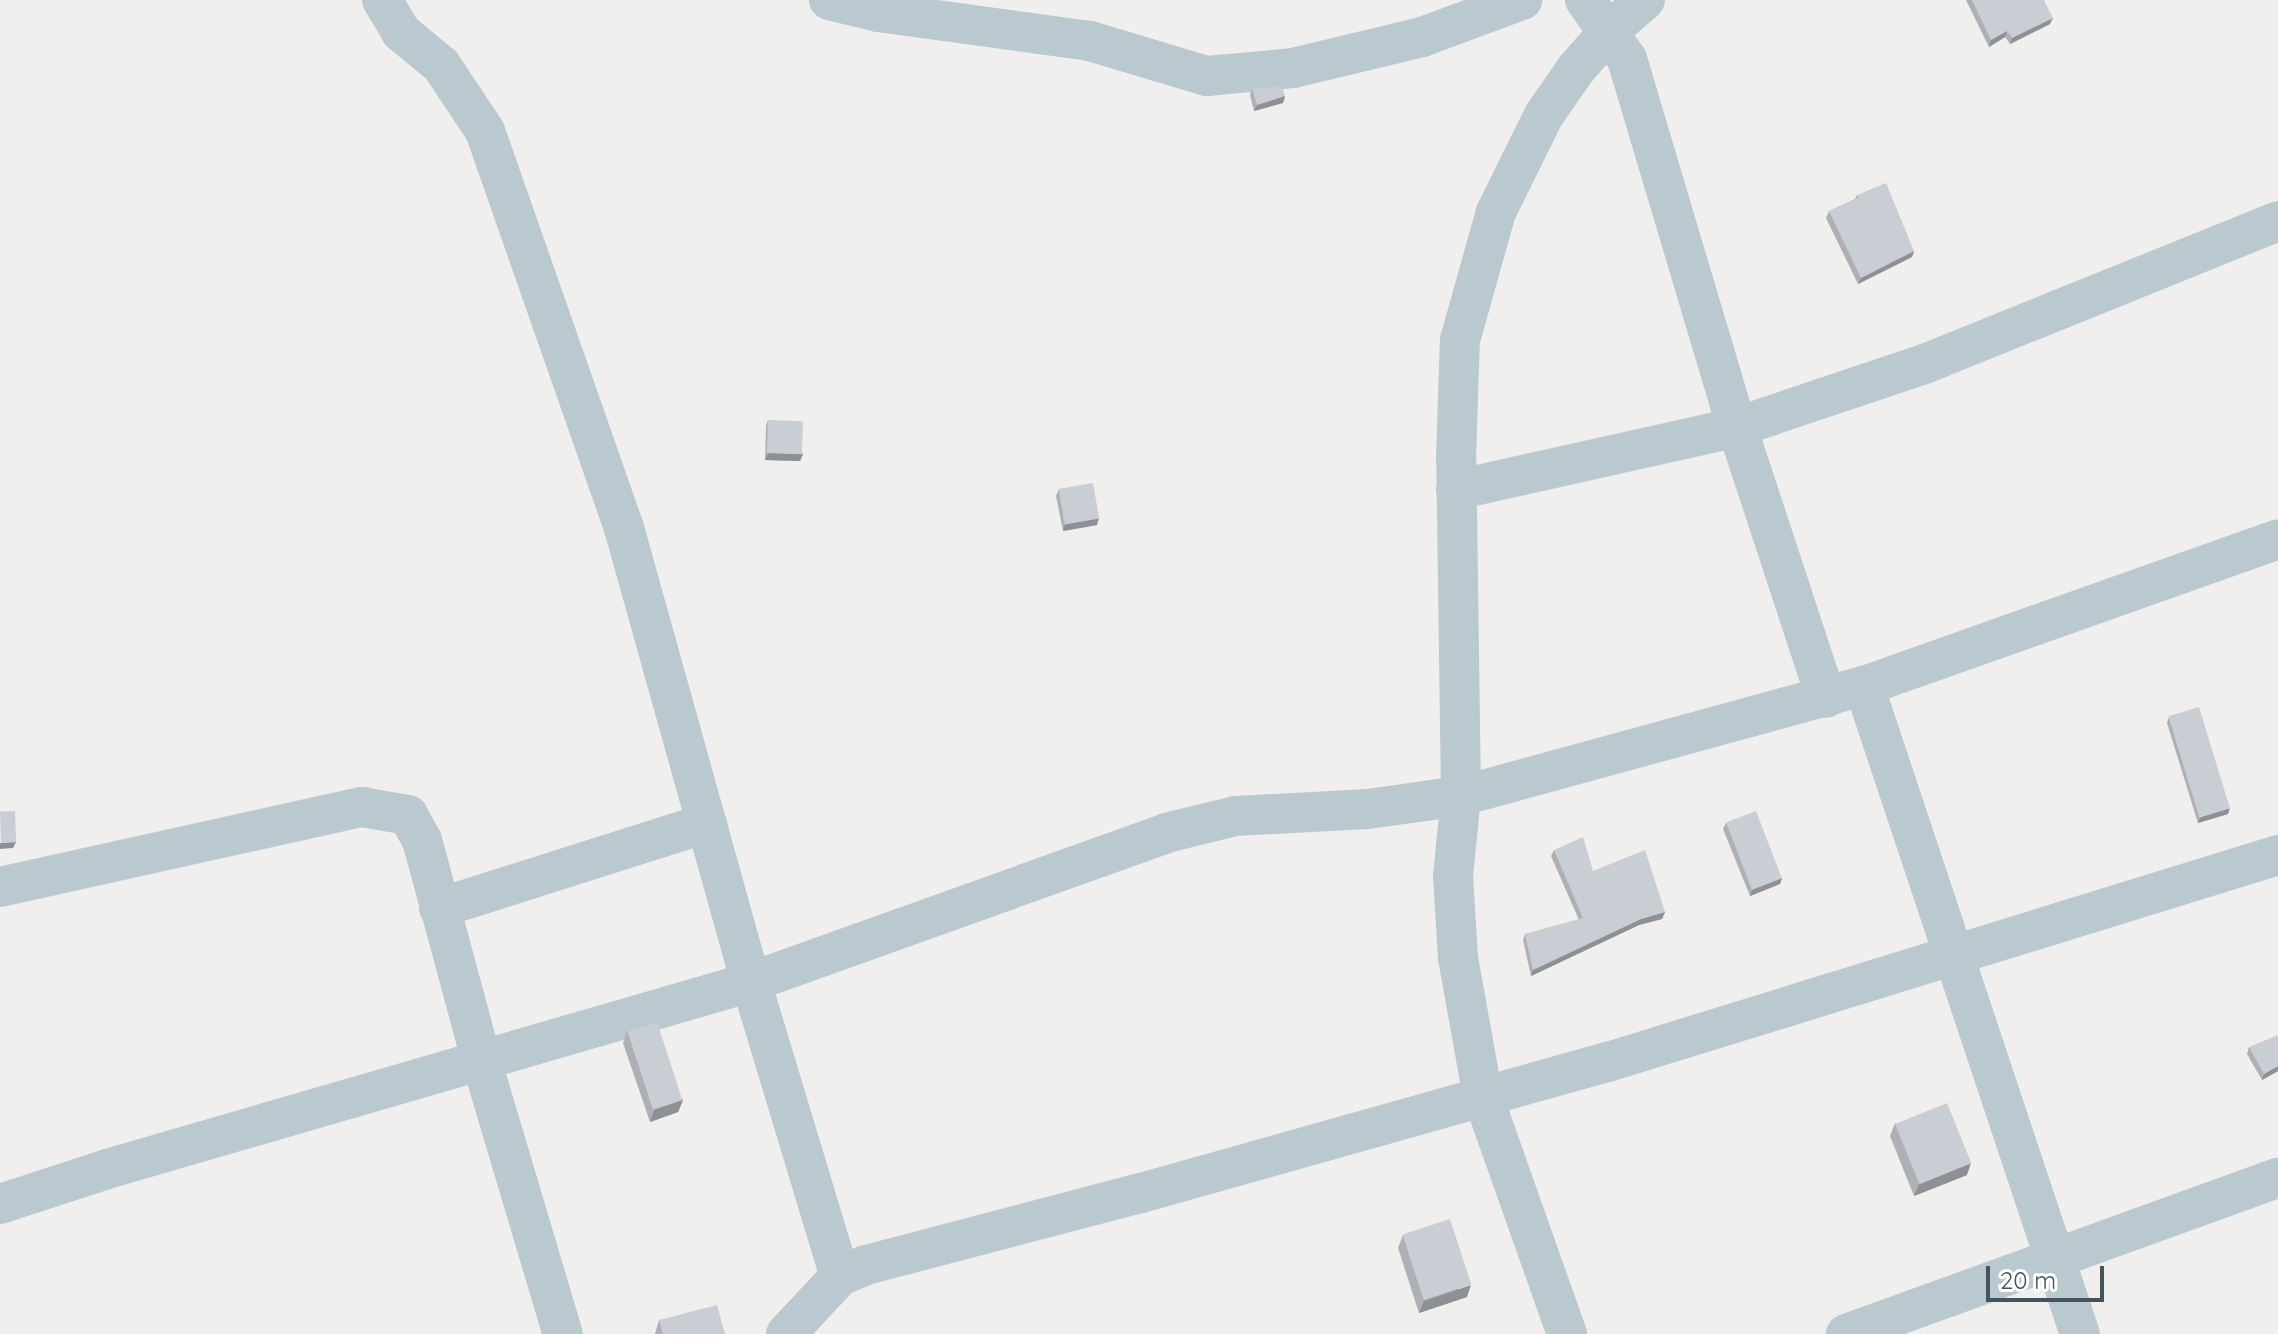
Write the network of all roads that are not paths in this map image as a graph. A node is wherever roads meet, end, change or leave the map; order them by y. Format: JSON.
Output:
{"nodes":[{"id":1,"x":382,"y":0,"type":"edge"},
{"id":2,"x":829,"y":0,"type":"edge"},
{"id":3,"x":1522,"y":0,"type":"edge"},
{"id":4,"x":1585,"y":0,"type":"edge"},
{"id":5,"x":1645,"y":0,"type":"edge"},
{"id":6,"x":1610,"y":30,"type":"junction"},
{"id":7,"x":2278,"y":221,"type":"edge"},
{"id":8,"x":1737,"y":427,"type":"junction"},
{"id":9,"x":1456,"y":490,"type":"junction"},
{"id":10,"x":2278,"y":539,"type":"edge"},
{"id":11,"x":1864,"y":686,"type":"junction"},
{"id":12,"x":1826,"y":698,"type":"junction"},
{"id":13,"x":1461,"y":796,"type":"junction"},
{"id":14,"x":707,"y":823,"type":"junction"},
{"id":15,"x":2278,"y":855,"type":"edge"},
{"id":16,"x":0,"y":887,"type":"edge"},
{"id":17,"x":439,"y":908,"type":"junction"},
{"id":18,"x":1950,"y":954,"type":"junction"},
{"id":19,"x":751,"y":982,"type":"junction"},
{"id":20,"x":482,"y":1063,"type":"junction"},
{"id":21,"x":1483,"y":1097,"type":"junction"},
{"id":22,"x":2278,"y":1178,"type":"edge"},
{"id":23,"x":0,"y":1204,"type":"edge"},
{"id":24,"x":2055,"y":1261,"type":"junction"},
{"id":25,"x":840,"y":1276,"type":"junction"},
{"id":26,"x":563,"y":1334,"type":"edge"},
{"id":27,"x":786,"y":1334,"type":"edge"},
{"id":28,"x":1567,"y":1334,"type":"edge"},
{"id":29,"x":1846,"y":1334,"type":"edge"},
{"id":30,"x":2080,"y":1334,"type":"edge"}],
"edges":[{"from":1,"to":14,"type":"street"},
{"from":2,"to":3,"type":"street"},
{"from":4,"to":6,"type":"street"},
{"from":5,"to":6,"type":"street"},
{"from":6,"to":8,"type":"street"},
{"from":6,"to":9,"type":"street"},
{"from":7,"to":8,"type":"street"},
{"from":8,"to":9,"type":"street"},
{"from":8,"to":12,"type":"street"},
{"from":9,"to":13,"type":"street"},
{"from":10,"to":11,"type":"street"},
{"from":11,"to":12,"type":"street"},
{"from":11,"to":18,"type":"street"},
{"from":12,"to":13,"type":"street"},
{"from":13,"to":19,"type":"street"},
{"from":13,"to":21,"type":"street"},
{"from":14,"to":17,"type":"street"},
{"from":14,"to":19,"type":"street"},
{"from":15,"to":18,"type":"street"},
{"from":16,"to":17,"type":"street"},
{"from":17,"to":20,"type":"street"},
{"from":18,"to":21,"type":"street"},
{"from":18,"to":24,"type":"street"},
{"from":19,"to":20,"type":"street"},
{"from":19,"to":25,"type":"street"},
{"from":20,"to":23,"type":"street"},
{"from":20,"to":26,"type":"street"},
{"from":21,"to":25,"type":"street"},
{"from":21,"to":28,"type":"street"},
{"from":22,"to":24,"type":"street"},
{"from":24,"to":29,"type":"street"},
{"from":24,"to":30,"type":"street"},
{"from":25,"to":27,"type":"street"}]}
